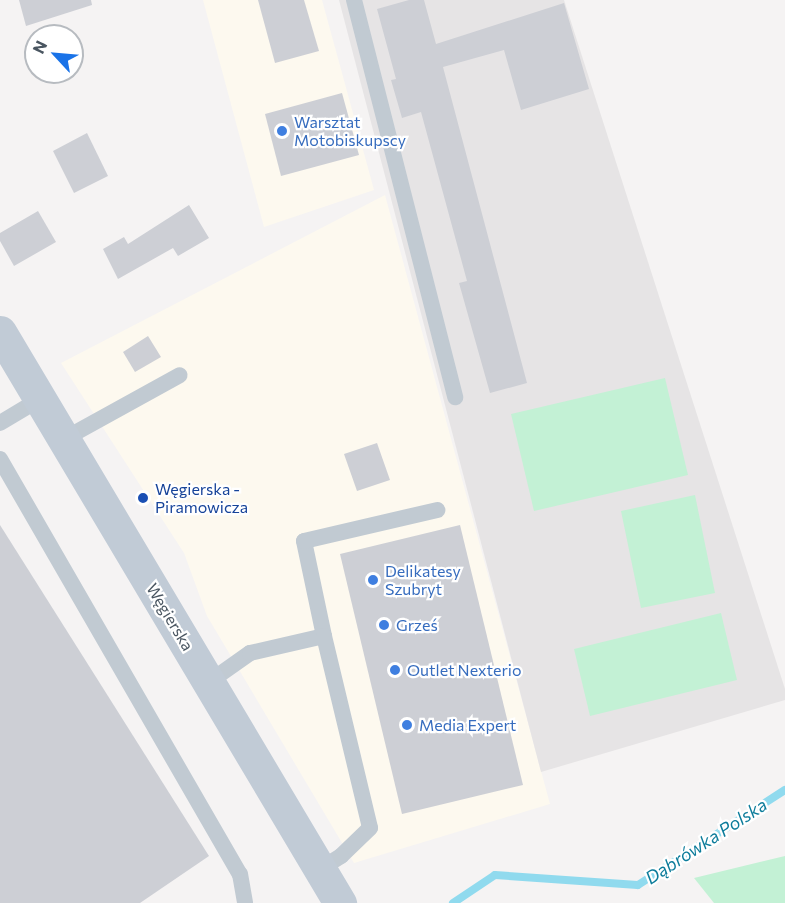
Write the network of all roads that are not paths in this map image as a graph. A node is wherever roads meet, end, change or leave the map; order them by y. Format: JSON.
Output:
{"nodes":[{"id":1,"x":354,"y":0,"type":"edge"},
{"id":2,"x":0,"y":332,"type":"edge"},
{"id":3,"x":180,"y":375,"type":"dead end"},
{"id":4,"x":455,"y":397,"type":"dead end"},
{"id":5,"x":40,"y":399,"type":"junction"},
{"id":6,"x":0,"y":423,"type":"edge"},
{"id":7,"x":64,"y":439,"type":"junction"},
{"id":8,"x":0,"y":459,"type":"edge"},
{"id":9,"x":437,"y":510,"type":"dead end"},
{"id":10,"x":324,"y":636,"type":"junction"},
{"id":11,"x":209,"y":682,"type":"junction"},
{"id":12,"x":320,"y":869,"type":"junction"},
{"id":13,"x":245,"y":903,"type":"edge"},
{"id":14,"x":340,"y":903,"type":"edge"}],
"edges":[{"from":1,"to":4,"type":"lane"},
{"from":2,"to":5,"type":"main road","name":"Węgierska"},
{"from":3,"to":7,"type":"lane"},
{"from":5,"to":6,"type":"lane"},
{"from":5,"to":7,"type":"main road","name":"Węgierska"},
{"from":7,"to":11,"type":"main road","name":"Węgierska"},
{"from":8,"to":13,"type":"lane"},
{"from":9,"to":10,"type":"lane"},
{"from":10,"to":11,"type":"lane"},
{"from":10,"to":12,"type":"lane"},
{"from":11,"to":12,"type":"main road","name":"Węgierska"},
{"from":12,"to":14,"type":"main road","name":"Węgierska"}]}
